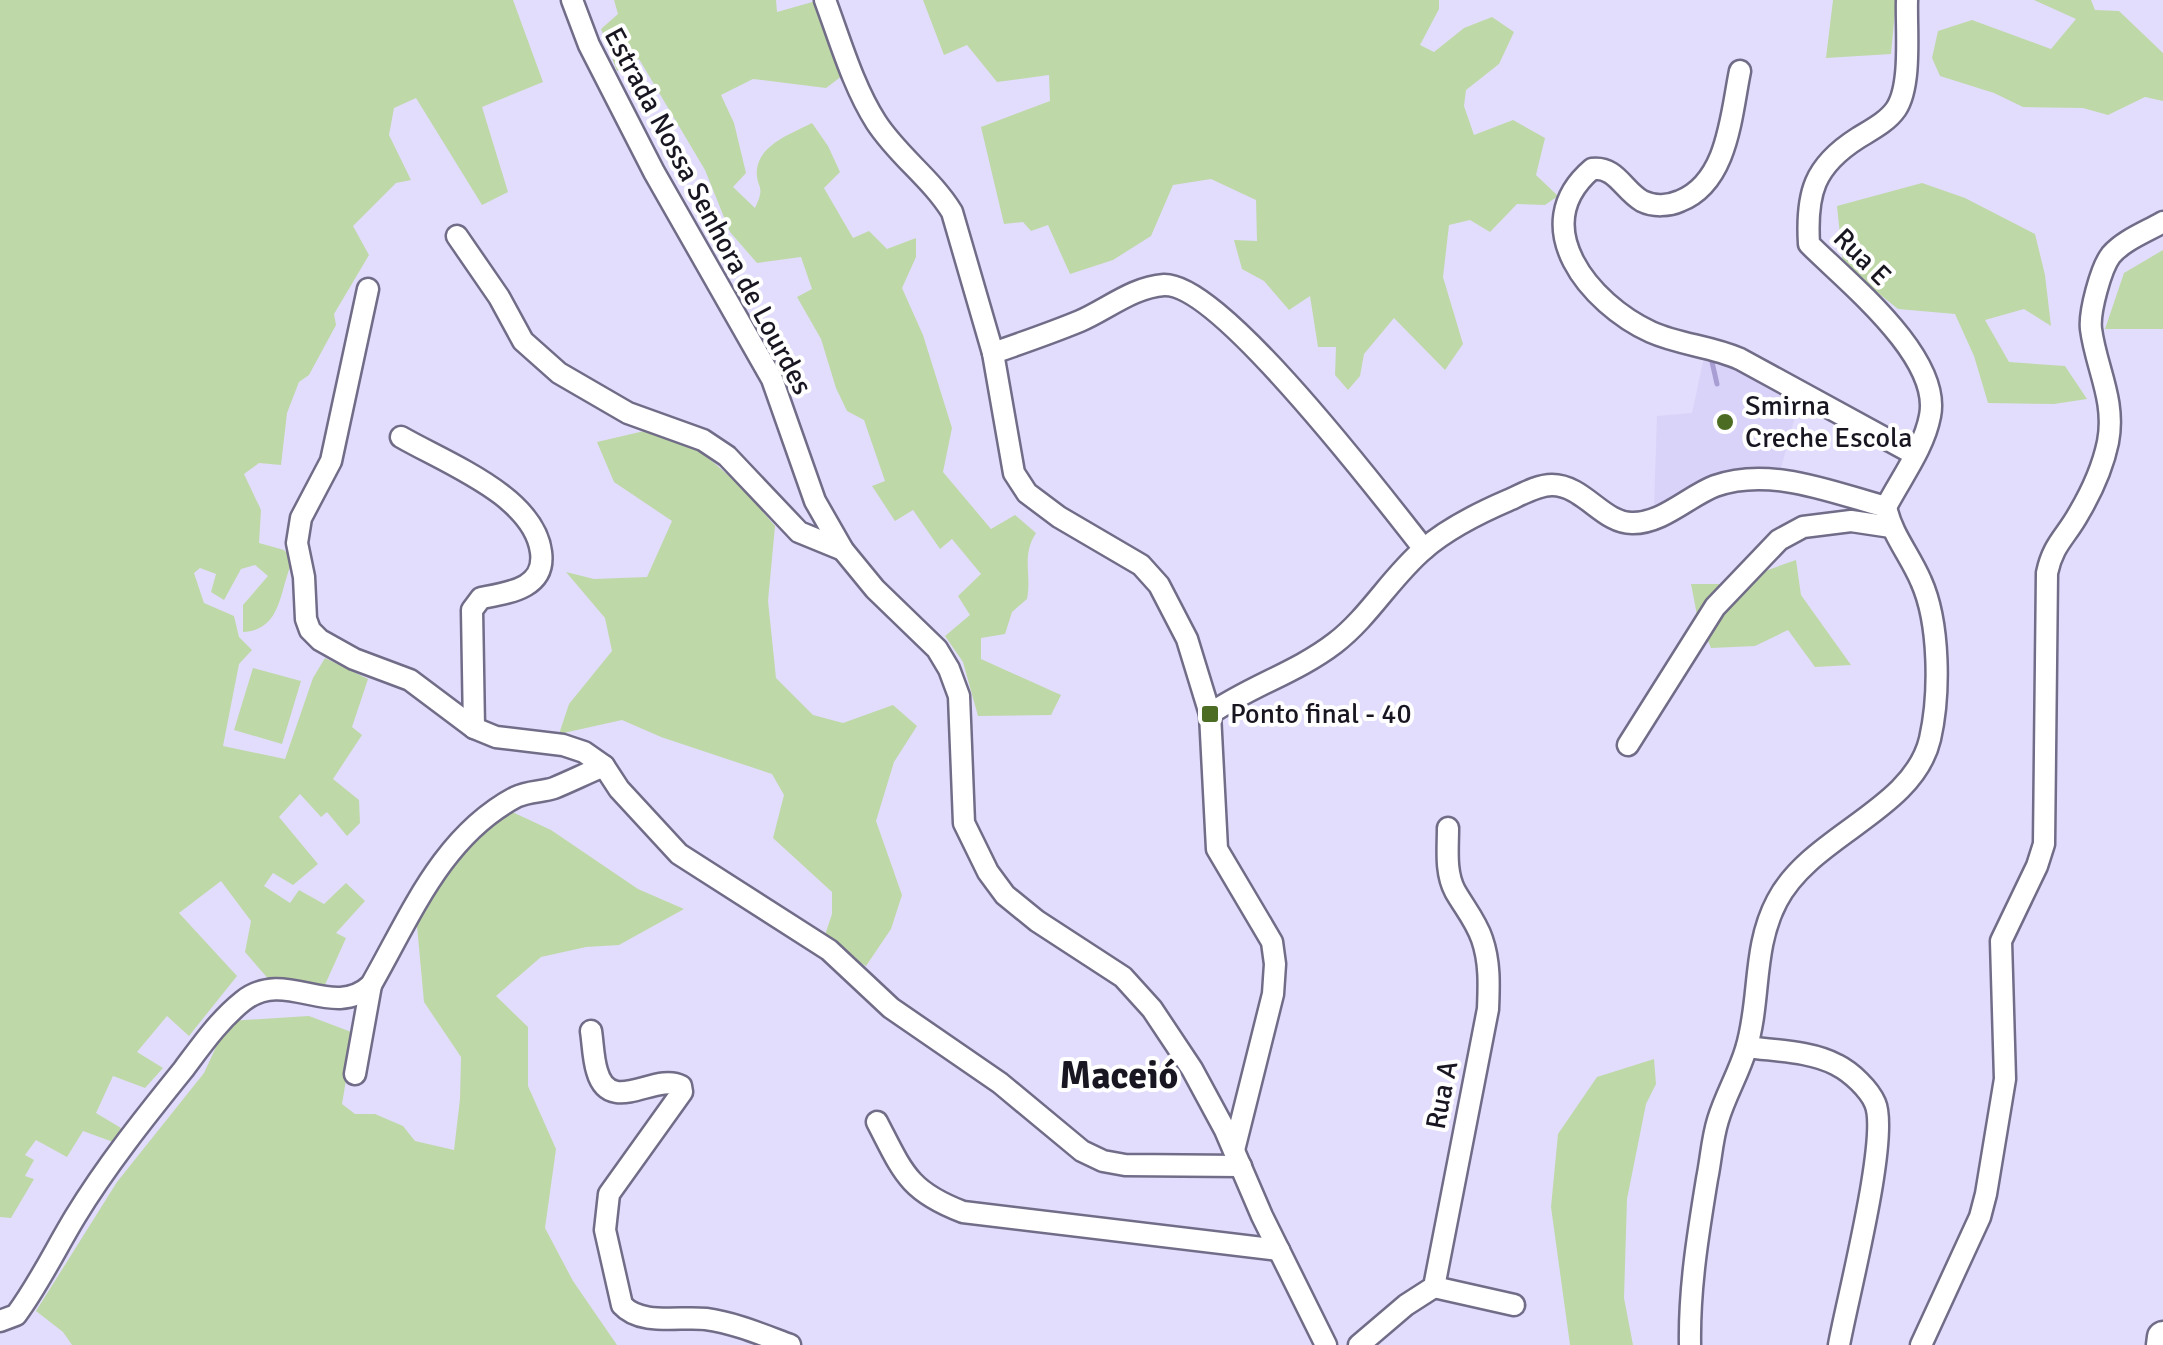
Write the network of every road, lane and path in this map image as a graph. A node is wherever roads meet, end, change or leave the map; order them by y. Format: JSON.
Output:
{"nodes":[{"id":1,"x":572,"y":0,"type":"edge"},
{"id":2,"x":825,"y":0,"type":"edge"},
{"id":3,"x":1908,"y":0,"type":"edge"},
{"id":4,"x":1740,"y":71,"type":"dead end"},
{"id":5,"x":2163,"y":222,"type":"edge"},
{"id":6,"x":457,"y":236,"type":"dead end"},
{"id":7,"x":368,"y":290,"type":"dead end"},
{"id":8,"x":993,"y":353,"type":"junction"},
{"id":9,"x":401,"y":436,"type":"dead end"},
{"id":10,"x":1914,"y":454,"type":"junction"},
{"id":11,"x":1889,"y":517,"type":"junction"},
{"id":12,"x":1424,"y":548,"type":"junction"},
{"id":13,"x":842,"y":550,"type":"junction"},
{"id":14,"x":1210,"y":714,"type":"junction"},
{"id":15,"x":474,"y":728,"type":"junction"},
{"id":16,"x":1628,"y":745,"type":"dead end"},
{"id":17,"x":604,"y":766,"type":"junction"},
{"id":18,"x":1448,"y":828,"type":"dead end"},
{"id":19,"x":370,"y":985,"type":"junction"},
{"id":20,"x":590,"y":1031,"type":"dead end"},
{"id":21,"x":1747,"y":1047,"type":"junction"},
{"id":22,"x":356,"y":1074,"type":"dead end"},
{"id":23,"x":877,"y":1122,"type":"dead end"},
{"id":24,"x":1238,"y":1158,"type":"junction"},
{"id":25,"x":1279,"y":1250,"type":"junction"},
{"id":26,"x":1434,"y":1287,"type":"junction"},
{"id":27,"x":1514,"y":1305,"type":"dead end"},
{"id":28,"x":8,"y":1318,"type":"edge"},
{"id":29,"x":2163,"y":1337,"type":"edge"},
{"id":30,"x":0,"y":1338,"type":"edge"},
{"id":31,"x":790,"y":1345,"type":"edge"},
{"id":32,"x":1326,"y":1345,"type":"edge"},
{"id":33,"x":1360,"y":1345,"type":"edge"},
{"id":34,"x":1690,"y":1345,"type":"edge"},
{"id":35,"x":1838,"y":1345,"type":"edge"},
{"id":36,"x":1921,"y":1345,"type":"edge"},
{"id":37,"x":2162,"y":1345,"type":"edge"}],
"edges":[{"from":1,"to":13,"type":"street","name":"Estrada Nossa Senhora de Lourdes"},
{"from":2,"to":8,"type":"street"},
{"from":3,"to":10,"type":"street","name":"Rua E"},
{"from":4,"to":10,"type":"street"},
{"from":5,"to":36,"type":"street"},
{"from":6,"to":13,"type":"street"},
{"from":7,"to":15,"type":"street"},
{"from":8,"to":12,"type":"street"},
{"from":8,"to":14,"type":"street"},
{"from":9,"to":15,"type":"street"},
{"from":10,"to":11,"type":"street","name":"Rua E"},
{"from":11,"to":12,"type":"street"},
{"from":11,"to":16,"type":"street"},
{"from":11,"to":21,"type":"street"},
{"from":12,"to":14,"type":"street"},
{"from":13,"to":24,"type":"street","name":"Estrada Nossa Senhora de Lourdes"},
{"from":14,"to":24,"type":"street"},
{"from":15,"to":17,"type":"street"},
{"from":17,"to":19,"type":"street"},
{"from":17,"to":24,"type":"street"},
{"from":18,"to":26,"type":"street","name":"Rua A"},
{"from":19,"to":22,"type":"street"},
{"from":19,"to":28,"type":"street"},
{"from":20,"to":31,"type":"street"},
{"from":21,"to":34,"type":"street"},
{"from":21,"to":35,"type":"street"},
{"from":23,"to":25,"type":"street"},
{"from":24,"to":25,"type":"street","name":"Estrada Nossa Senhora de Lourdes"},
{"from":25,"to":32,"type":"street","name":"Estrada Nossa Senhora de Lourdes"},
{"from":26,"to":27,"type":"street"},
{"from":26,"to":33,"type":"street"},
{"from":28,"to":30,"type":"street"},
{"from":29,"to":37,"type":"main road"}]}
